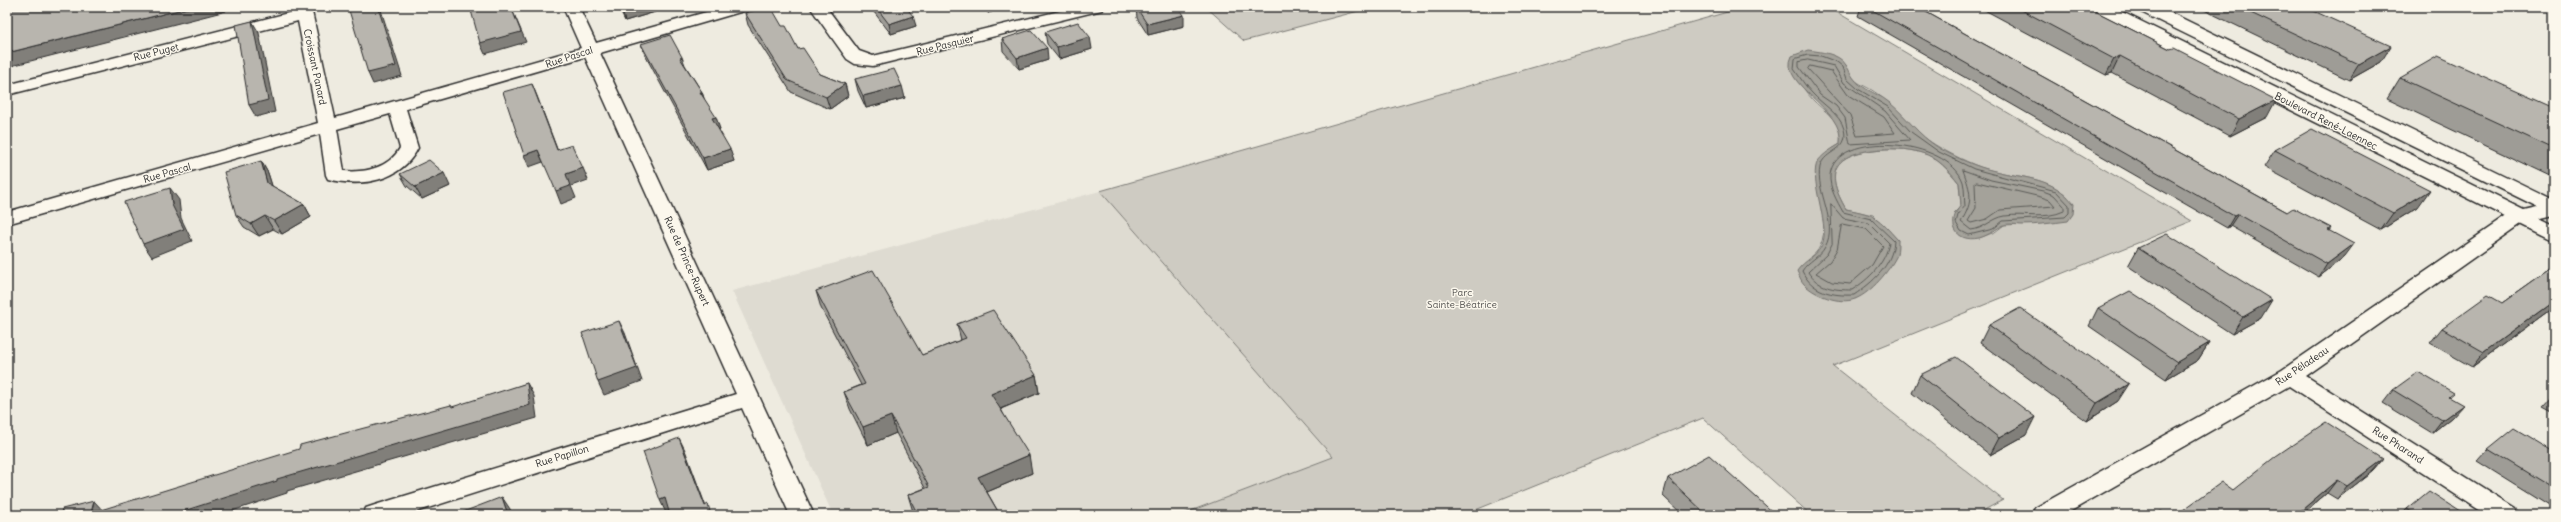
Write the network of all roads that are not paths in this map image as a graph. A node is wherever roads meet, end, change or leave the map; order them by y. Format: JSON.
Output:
{"nodes":[{"id":1,"x":571,"y":7,"type":"edge"},
{"id":2,"x":741,"y":7,"type":"edge"},
{"id":3,"x":818,"y":7,"type":"edge"},
{"id":4,"x":1096,"y":7,"type":"edge"},
{"id":5,"x":2098,"y":7,"type":"edge"},
{"id":6,"x":2145,"y":7,"type":"edge"},
{"id":7,"x":304,"y":11,"type":"edge"},
{"id":8,"x":1063,"y":11,"type":"edge"},
{"id":9,"x":592,"y":50,"type":"junction"},
{"id":10,"x":7,"y":90,"type":"edge"},
{"id":11,"x":397,"y":107,"type":"junction"},
{"id":12,"x":328,"y":127,"type":"junction"},
{"id":13,"x":2554,"y":209,"type":"edge"},
{"id":14,"x":2518,"y":217,"type":"junction"},
{"id":15,"x":7,"y":218,"type":"edge"},
{"id":16,"x":2554,"y":234,"type":"edge"},
{"id":17,"x":2290,"y":376,"type":"junction"},
{"id":18,"x":748,"y":398,"type":"junction"},
{"id":19,"x":386,"y":513,"type":"edge"},
{"id":20,"x":802,"y":515,"type":"edge"},
{"id":21,"x":2044,"y":515,"type":"edge"},
{"id":22,"x":2506,"y":515,"type":"edge"}],
"edges":[{"from":1,"to":9,"type":"street","name":"Rue de Prince-Rupert"},
{"from":2,"to":9,"type":"street","name":"Rue Pascal"},
{"from":3,"to":8,"type":"street","name":"Rue Pasquier"},
{"from":4,"to":8,"type":"street","name":"Rue Pasquier"},
{"from":5,"to":14,"type":"street","name":"Boulevard René-Laennec"},
{"from":6,"to":13,"type":"street"},
{"from":7,"to":10,"type":"street","name":"Rue Puget"},
{"from":7,"to":12,"type":"street","name":"Croissant Panard"},
{"from":9,"to":11,"type":"street","name":"Rue Pascal"},
{"from":9,"to":18,"type":"street","name":"Rue de Prince-Rupert"},
{"from":11,"to":12,"type":"street","name":"Rue Pascal"},
{"from":11,"to":12,"type":"street"},
{"from":12,"to":15,"type":"street","name":"Rue Pascal"},
{"from":13,"to":14,"type":"street","name":"Rue Péladeau"},
{"from":14,"to":16,"type":"street","name":"Boulevard René-Laennec"},
{"from":14,"to":17,"type":"street","name":"Rue Péladeau"},
{"from":17,"to":21,"type":"street","name":"Rue Péladeau"},
{"from":17,"to":22,"type":"street","name":"Rue Pharand"},
{"from":18,"to":19,"type":"street","name":"Rue Papillon"},
{"from":18,"to":20,"type":"street","name":"Rue de Prince-Rupert"}]}
